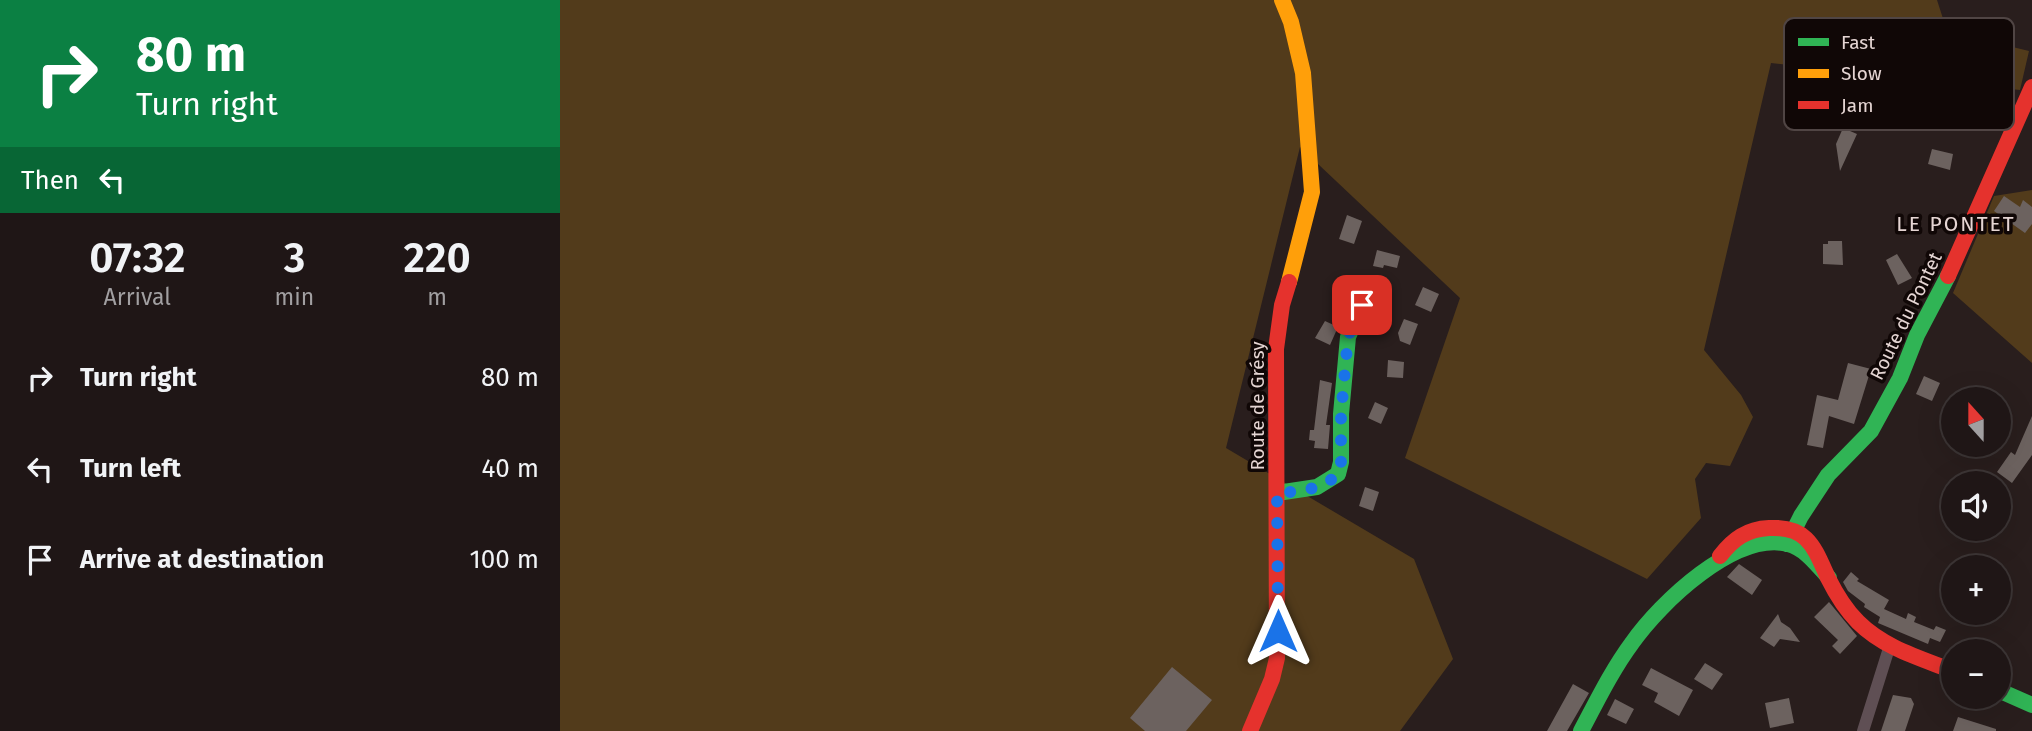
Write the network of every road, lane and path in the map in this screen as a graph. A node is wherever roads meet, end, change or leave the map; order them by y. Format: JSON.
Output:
{"nodes":[{"id":1,"x":1282,"y":0,"type":"edge"},
{"id":2,"x":2032,"y":87,"type":"edge"},
{"id":3,"x":2014,"y":129,"type":"edge"},
{"id":4,"x":2013,"y":130,"type":"edge"},
{"id":5,"x":1362,"y":305,"type":"dead end"},
{"id":6,"x":1277,"y":493,"type":"junction"},
{"id":7,"x":1790,"y":537,"type":"junction"},
{"id":8,"x":1889,"y":645,"type":"junction"},
{"id":9,"x":1941,"y":666,"type":"edge"},
{"id":10,"x":2011,"y":696,"type":"edge"},
{"id":11,"x":2032,"y":705,"type":"edge"},
{"id":12,"x":1250,"y":731,"type":"edge"},
{"id":13,"x":1581,"y":731,"type":"edge"},
{"id":14,"x":1863,"y":731,"type":"edge"}],
"edges":[{"from":1,"to":6,"type":"main road","name":"Route de Grésy"},
{"from":2,"to":3,"type":"main road","name":"Route du Pontet"},
{"from":4,"to":7,"type":"main road","name":"Route du Pontet"},
{"from":5,"to":6,"type":"main road"},
{"from":6,"to":12,"type":"main road","name":"Route de Grésy"},
{"from":7,"to":8,"type":"main road"},
{"from":7,"to":13,"type":"main road"},
{"from":8,"to":9,"type":"main road"},
{"from":8,"to":14,"type":"street"},
{"from":10,"to":11,"type":"main road"}]}
